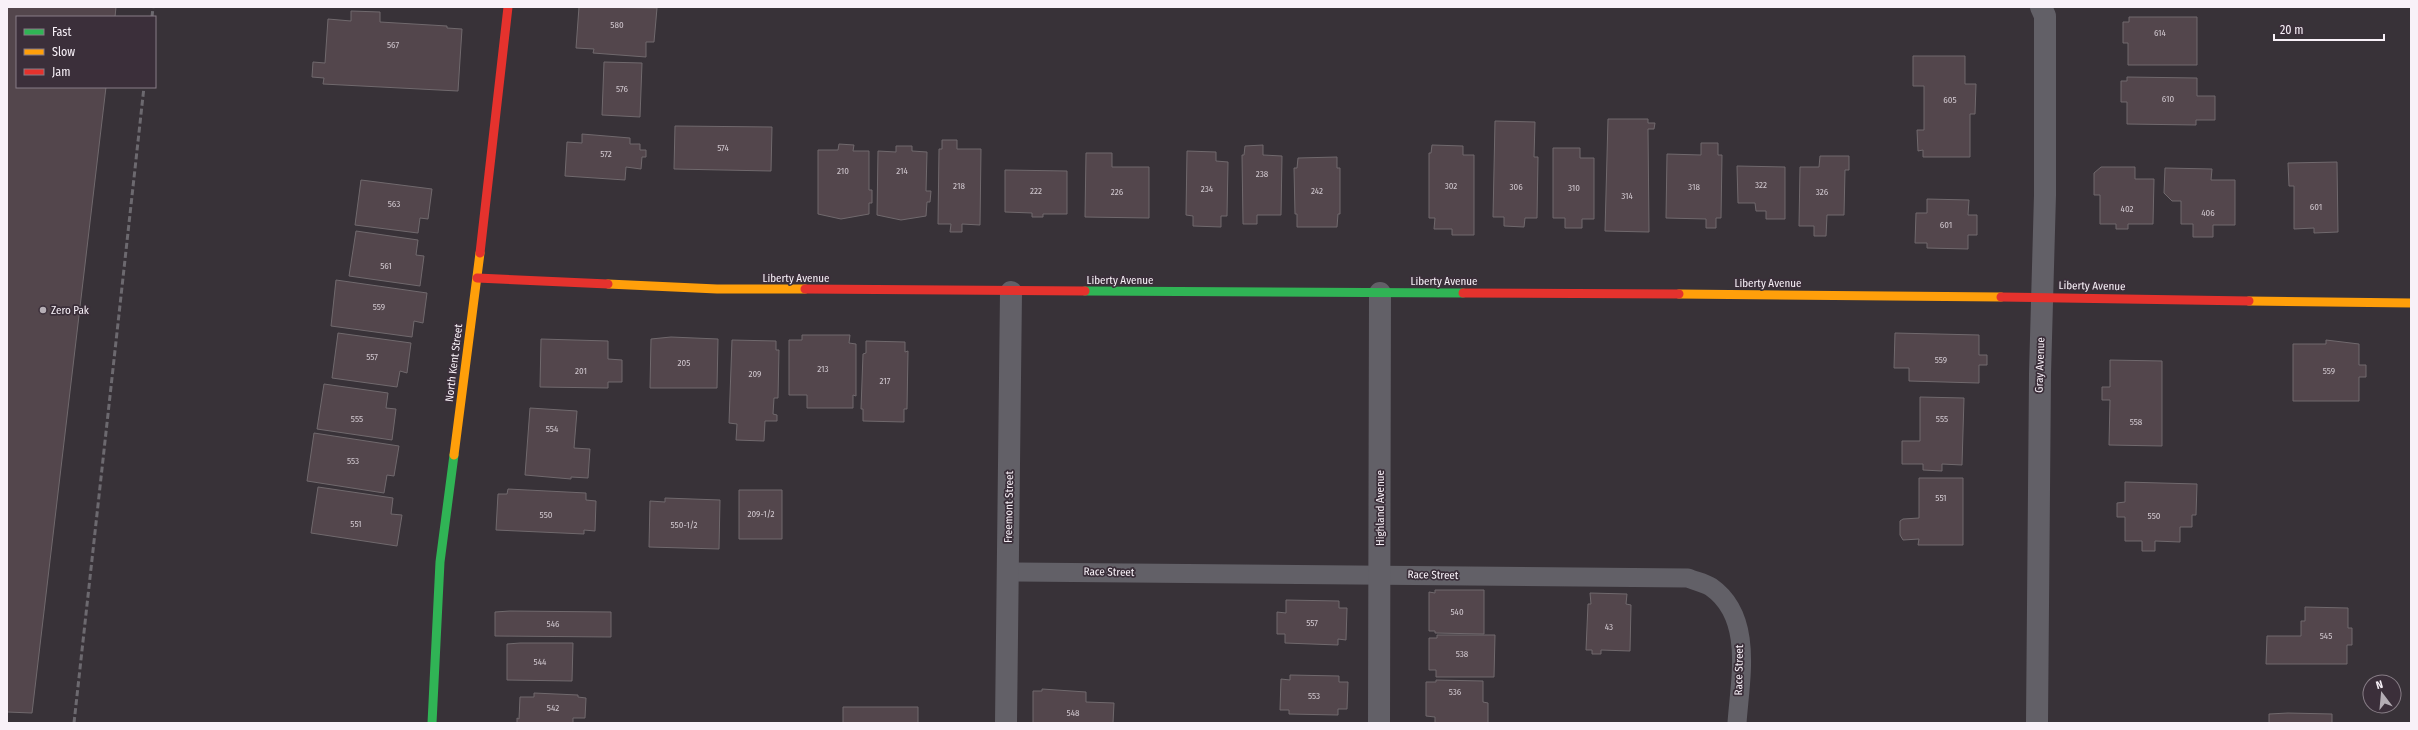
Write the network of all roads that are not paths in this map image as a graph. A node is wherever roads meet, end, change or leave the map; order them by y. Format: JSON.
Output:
{"nodes":[{"id":1,"x":508,"y":7,"type":"edge"},
{"id":2,"x":2041,"y":7,"type":"edge"},
{"id":3,"x":477,"y":278,"type":"junction"},
{"id":4,"x":1011,"y":292,"type":"junction"},
{"id":5,"x":1380,"y":293,"type":"junction"},
{"id":6,"x":2043,"y":297,"type":"junction"},
{"id":7,"x":2411,"y":303,"type":"edge"},
{"id":8,"x":1008,"y":572,"type":"junction"},
{"id":9,"x":1380,"y":575,"type":"junction"},
{"id":10,"x":432,"y":723,"type":"edge"},
{"id":11,"x":1006,"y":723,"type":"edge"},
{"id":12,"x":1379,"y":723,"type":"edge"},
{"id":13,"x":1737,"y":723,"type":"edge"},
{"id":14,"x":2037,"y":723,"type":"edge"}],
"edges":[{"from":1,"to":3,"type":"street","name":"North Kent Street"},
{"from":2,"to":6,"type":"street","name":"Gray Avenue"},
{"from":3,"to":4,"type":"street","name":"Liberty Avenue"},
{"from":3,"to":10,"type":"street","name":"North Kent Street"},
{"from":4,"to":5,"type":"street","name":"Liberty Avenue"},
{"from":4,"to":8,"type":"street","name":"Freemont Street"},
{"from":5,"to":6,"type":"street","name":"Liberty Avenue"},
{"from":5,"to":9,"type":"street","name":"Highland Avenue"},
{"from":6,"to":7,"type":"street","name":"Liberty Avenue"},
{"from":6,"to":14,"type":"street","name":"Gray Avenue"},
{"from":8,"to":9,"type":"lane","name":"Race Street"},
{"from":8,"to":11,"type":"street","name":"Freemont Street"},
{"from":9,"to":12,"type":"street","name":"Highland Avenue"},
{"from":9,"to":13,"type":"lane","name":"Race Street"}]}
